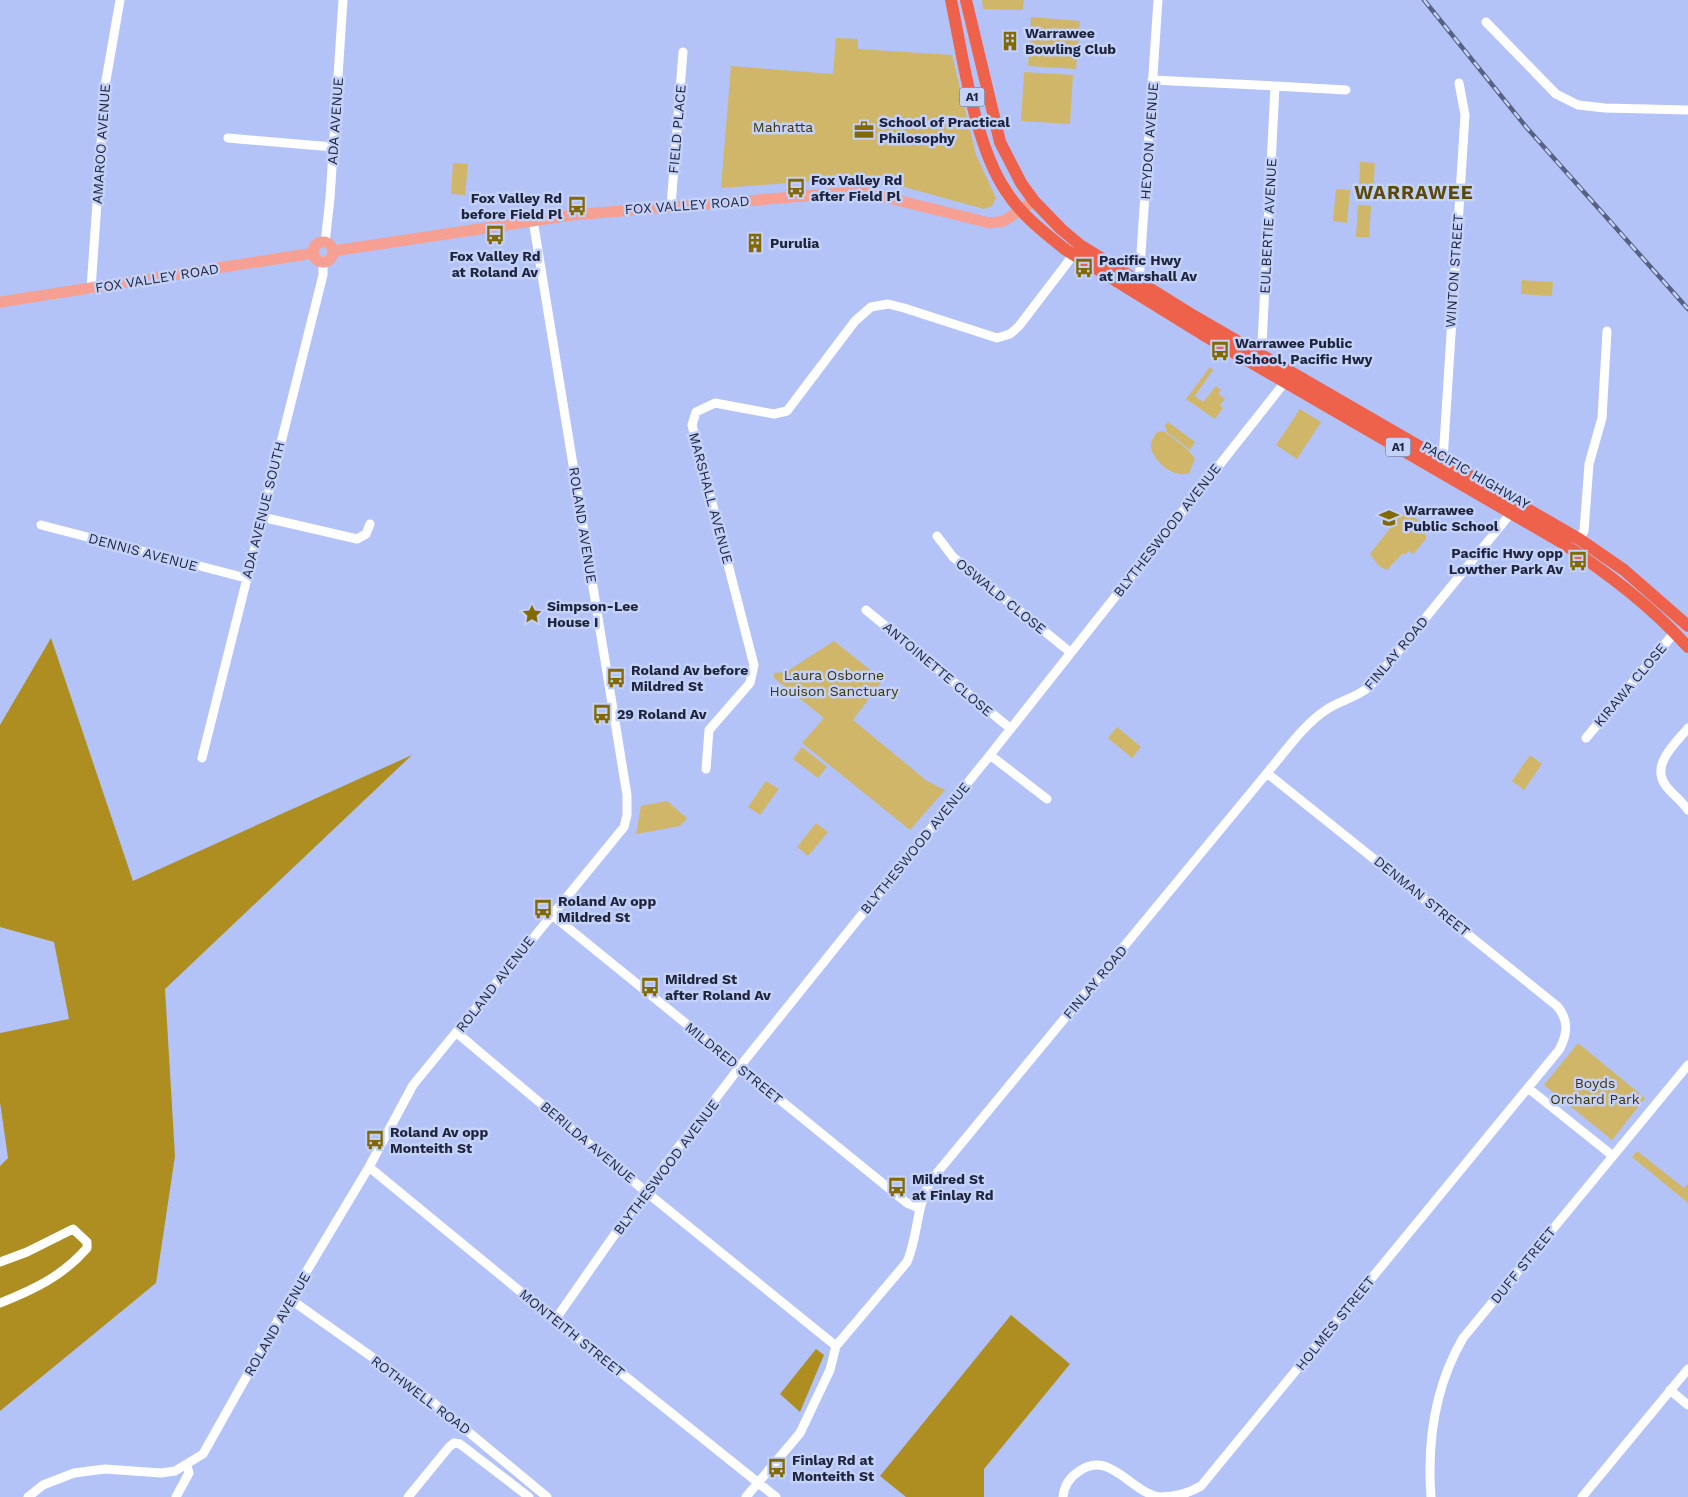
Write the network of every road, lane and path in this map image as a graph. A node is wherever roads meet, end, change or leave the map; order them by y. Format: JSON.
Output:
{"nodes":[{"id":1,"x":120,"y":0,"type":"edge"},
{"id":2,"x":343,"y":0,"type":"edge"},
{"id":3,"x":951,"y":0,"type":"edge"},
{"id":4,"x":966,"y":0,"type":"edge"},
{"id":5,"x":1158,"y":0,"type":"edge"},
{"id":6,"x":1486,"y":22,"type":"dead end"},
{"id":7,"x":683,"y":52,"type":"dead end"},
{"id":8,"x":1152,"y":80,"type":"junction"},
{"id":9,"x":1459,"y":83,"type":"dead end"},
{"id":10,"x":1275,"y":86,"type":"junction"},
{"id":11,"x":1346,"y":90,"type":"dead end"},
{"id":12,"x":1688,"y":110,"type":"edge"},
{"id":13,"x":228,"y":138,"type":"dead end"},
{"id":14,"x":333,"y":147,"type":"junction"},
{"id":15,"x":1034,"y":201,"type":"junction"},
{"id":16,"x":671,"y":206,"type":"junction"},
{"id":17,"x":1021,"y":210,"type":"junction"},
{"id":18,"x":532,"y":220,"type":"junction"},
{"id":19,"x":329,"y":247,"type":"junction"},
{"id":20,"x":314,"y":253,"type":"junction"},
{"id":21,"x":1074,"y":254,"type":"junction"},
{"id":22,"x":323,"y":262,"type":"junction"},
{"id":23,"x":1139,"y":283,"type":"junction"},
{"id":24,"x":91,"y":289,"type":"junction"},
{"id":25,"x":0,"y":302,"type":"edge"},
{"id":26,"x":1607,"y":331,"type":"dead end"},
{"id":27,"x":1258,"y":360,"type":"junction"},
{"id":28,"x":1284,"y":382,"type":"junction"},
{"id":29,"x":1443,"y":460,"type":"junction"},
{"id":30,"x":1511,"y":512,"type":"junction"},
{"id":31,"x":262,"y":517,"type":"junction"},
{"id":32,"x":370,"y":524,"type":"dead end"},
{"id":33,"x":41,"y":525,"type":"dead end"},
{"id":34,"x":938,"y":536,"type":"dead end"},
{"id":35,"x":1579,"y":539,"type":"junction"},
{"id":36,"x":246,"y":578,"type":"junction"},
{"id":37,"x":866,"y":610,"type":"dead end"},
{"id":38,"x":1688,"y":626,"type":"edge"},
{"id":39,"x":1675,"y":632,"type":"junction"},
{"id":40,"x":1688,"y":647,"type":"edge"},
{"id":41,"x":1070,"y":652,"type":"junction"},
{"id":42,"x":1688,"y":728,"type":"edge"},
{"id":43,"x":1011,"y":729,"type":"junction"},
{"id":44,"x":1586,"y":738,"type":"dead end"},
{"id":45,"x":990,"y":754,"type":"junction"},
{"id":46,"x":202,"y":758,"type":"dead end"},
{"id":47,"x":706,"y":769,"type":"dead end"},
{"id":48,"x":1267,"y":773,"type":"junction"},
{"id":49,"x":1047,"y":799,"type":"dead end"},
{"id":50,"x":1688,"y":810,"type":"edge"},
{"id":51,"x":551,"y":914,"type":"junction"},
{"id":52,"x":1567,"y":1027,"type":"joint"},
{"id":53,"x":457,"y":1033,"type":"junction"},
{"id":54,"x":1688,"y":1065,"type":"edge"},
{"id":55,"x":739,"y":1068,"type":"junction"},
{"id":56,"x":1528,"y":1088,"type":"junction"},
{"id":57,"x":1613,"y":1156,"type":"junction"},
{"id":58,"x":369,"y":1167,"type":"junction"},
{"id":59,"x":645,"y":1191,"type":"junction"},
{"id":60,"x":919,"y":1208,"type":"junction"},
{"id":61,"x":0,"y":1262,"type":"edge"},
{"id":62,"x":290,"y":1299,"type":"junction"},
{"id":63,"x":0,"y":1303,"type":"edge"},
{"id":64,"x":555,"y":1320,"type":"junction"},
{"id":65,"x":836,"y":1346,"type":"junction"},
{"id":66,"x":1688,"y":1369,"type":"edge"},
{"id":67,"x":1670,"y":1390,"type":"junction"},
{"id":68,"x":1688,"y":1405,"type":"edge"},
{"id":69,"x":188,"y":1466,"type":"junction"},
{"id":70,"x":758,"y":1482,"type":"junction"},
{"id":71,"x":28,"y":1497,"type":"edge"},
{"id":72,"x":176,"y":1497,"type":"edge"},
{"id":73,"x":408,"y":1497,"type":"edge"},
{"id":74,"x":529,"y":1497,"type":"edge"},
{"id":75,"x":547,"y":1497,"type":"edge"},
{"id":76,"x":746,"y":1497,"type":"edge"},
{"id":77,"x":776,"y":1497,"type":"edge"},
{"id":78,"x":1063,"y":1497,"type":"edge"},
{"id":79,"x":1431,"y":1497,"type":"edge"},
{"id":80,"x":1582,"y":1497,"type":"edge"}],
"edges":[{"from":1,"to":24,"type":"street","name":"AMAROO AVENUE"},
{"from":2,"to":14,"type":"street","name":"ADA AVENUE"},
{"from":3,"to":17,"type":"highway","name":"PACIFIC HIGHWAY","number":"A1"},
{"from":4,"to":15,"type":"highway","name":"PACIFIC HIGHWAY","number":"A1"},
{"from":5,"to":8,"type":"street","name":"HEYDON AVENUE"},
{"from":6,"to":12,"type":"street"},
{"from":7,"to":16,"type":"street","name":"FIELD PLACE"},
{"from":8,"to":10,"type":"street"},
{"from":8,"to":23,"type":"street","name":"HEYDON AVENUE"},
{"from":9,"to":29,"type":"street","name":"WINTON STREET"},
{"from":10,"to":11,"type":"street"},
{"from":10,"to":27,"type":"street","name":"EULBERTIE AVENUE"},
{"from":13,"to":14,"type":"street"},
{"from":14,"to":19,"type":"street","name":"ADA AVENUE"},
{"from":15,"to":17,"type":"main road","name":"FOX VALLEY ROAD"},
{"from":15,"to":23,"type":"highway","name":"PACIFIC HIGHWAY","number":"A1"},
{"from":16,"to":17,"type":"main road","name":"FOX VALLEY ROAD"},
{"from":16,"to":18,"type":"main road","name":"FOX VALLEY ROAD"},
{"from":17,"to":21,"type":"highway","name":"PACIFIC HIGHWAY","number":"A1"},
{"from":18,"to":19,"type":"main road","name":"FOX VALLEY ROAD"},
{"from":18,"to":51,"type":"street","name":"ROLAND AVENUE"},
{"from":19,"to":20,"type":"main road"},
{"from":19,"to":22,"type":"main road"},
{"from":20,"to":22,"type":"main road"},
{"from":20,"to":24,"type":"main road","name":"FOX VALLEY ROAD"},
{"from":21,"to":27,"type":"highway","name":"PACIFIC HIGHWAY","number":"A1"},
{"from":21,"to":47,"type":"street","name":"MARSHALL AVENUE"},
{"from":22,"to":31,"type":"street","name":"ADA AVENUE SOUTH"},
{"from":23,"to":27,"type":"highway","name":"PACIFIC HIGHWAY","number":"A1"},
{"from":24,"to":25,"type":"main road","name":"FOX VALLEY ROAD"},
{"from":26,"to":35,"type":"street"},
{"from":27,"to":28,"type":"highway","name":"PACIFIC HIGHWAY","number":"A1"},
{"from":27,"to":29,"type":"highway","name":"PACIFIC HIGHWAY","number":"A1"},
{"from":28,"to":30,"type":"highway","name":"PACIFIC HIGHWAY","number":"A1"},
{"from":28,"to":41,"type":"street","name":"BLYTHESWOOD AVENUE"},
{"from":29,"to":35,"type":"highway","name":"PACIFIC HIGHWAY","number":"A1"},
{"from":30,"to":39,"type":"highway","name":"PACIFIC HIGHWAY","number":"A1"},
{"from":30,"to":48,"type":"street","name":"FINLAY ROAD"},
{"from":31,"to":32,"type":"street"},
{"from":31,"to":36,"type":"street","name":"ADA AVENUE SOUTH"},
{"from":33,"to":36,"type":"street","name":"DENNIS AVENUE"},
{"from":34,"to":41,"type":"street","name":"OSWALD CLOSE"},
{"from":35,"to":38,"type":"highway","name":"PACIFIC HIGHWAY","number":"A1"},
{"from":36,"to":46,"type":"street","name":"ADA AVENUE SOUTH"},
{"from":37,"to":43,"type":"street","name":"ANTOINETTE CLOSE"},
{"from":39,"to":40,"type":"highway","name":"PACIFIC HIGHWAY","number":"A1"},
{"from":39,"to":44,"type":"street","name":"KIRAWA CLOSE"},
{"from":41,"to":43,"type":"street","name":"BLYTHESWOOD AVENUE"},
{"from":42,"to":50,"type":"street"},
{"from":43,"to":45,"type":"street","name":"BLYTHESWOOD AVENUE"},
{"from":45,"to":49,"type":"street"},
{"from":45,"to":55,"type":"street","name":"BLYTHESWOOD AVENUE"},
{"from":48,"to":52,"type":"street","name":"DENMAN STREET"},
{"from":48,"to":60,"type":"street","name":"FINLAY ROAD"},
{"from":51,"to":53,"type":"street","name":"ROLAND AVENUE"},
{"from":51,"to":55,"type":"street","name":"MILDRED STREET"},
{"from":52,"to":56,"type":"street","name":"HOLMES STREET"},
{"from":53,"to":58,"type":"street","name":"ROLAND AVENUE"},
{"from":53,"to":59,"type":"street","name":"BERILDA AVENUE"},
{"from":54,"to":57,"type":"street","name":"DUFF STREET"},
{"from":55,"to":59,"type":"street","name":"BLYTHESWOOD AVENUE"},
{"from":55,"to":60,"type":"street","name":"MILDRED STREET"},
{"from":56,"to":57,"type":"street"},
{"from":56,"to":78,"type":"street","name":"HOLMES STREET"},
{"from":57,"to":79,"type":"street","name":"DUFF STREET"},
{"from":58,"to":62,"type":"street","name":"ROLAND AVENUE"},
{"from":58,"to":64,"type":"street","name":"MONTEITH STREET"},
{"from":59,"to":64,"type":"street","name":"BLYTHESWOOD AVENUE"},
{"from":59,"to":65,"type":"street","name":"BERILDA AVENUE"},
{"from":60,"to":65,"type":"street","name":"FINLAY ROAD"},
{"from":61,"to":63,"type":"street"},
{"from":62,"to":69,"type":"street","name":"ROLAND AVENUE"},
{"from":62,"to":75,"type":"street","name":"ROTHWELL ROAD"},
{"from":64,"to":70,"type":"street","name":"MONTEITH STREET"},
{"from":65,"to":70,"type":"street","name":"FINLAY ROAD"},
{"from":66,"to":67,"type":"street"},
{"from":67,"to":68,"type":"street"},
{"from":67,"to":80,"type":"street"},
{"from":69,"to":71,"type":"street"},
{"from":69,"to":72,"type":"street"},
{"from":70,"to":76,"type":"street","name":"FINLAY ROAD"},
{"from":70,"to":77,"type":"street","name":"MONTEITH STREET"},
{"from":73,"to":74,"type":"street"}]}
